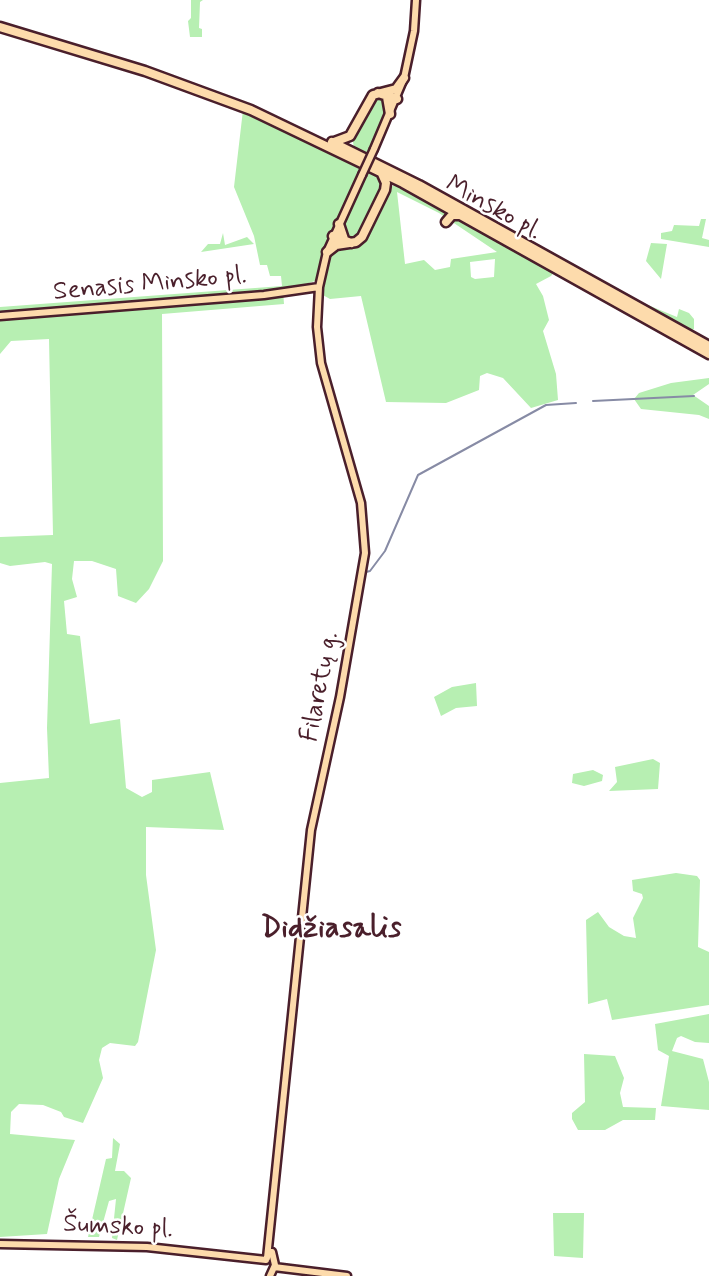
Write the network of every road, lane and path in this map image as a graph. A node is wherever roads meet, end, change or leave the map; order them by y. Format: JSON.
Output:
{"nodes":[{"id":1,"x":416,"y":0,"type":"edge"},
{"id":2,"x":0,"y":27,"type":"edge"},
{"id":3,"x":404,"y":78,"type":"junction"},
{"id":4,"x":383,"y":94,"type":"junction"},
{"id":5,"x":397,"y":99,"type":"junction"},
{"id":6,"x":251,"y":110,"type":"junction"},
{"id":7,"x":390,"y":114,"type":"junction"},
{"id":8,"x":350,"y":136,"type":"junction"},
{"id":9,"x":331,"y":142,"type":"junction"},
{"id":10,"x":359,"y":154,"type":"junction"},
{"id":11,"x":380,"y":172,"type":"junction"},
{"id":12,"x":402,"y":183,"type":"junction"},
{"id":13,"x":385,"y":190,"type":"junction"},
{"id":14,"x":443,"y":205,"type":"junction"},
{"id":15,"x":460,"y":215,"type":"junction"},
{"id":16,"x":339,"y":224,"type":"junction"},
{"id":17,"x":333,"y":236,"type":"junction"},
{"id":18,"x":347,"y":242,"type":"junction"},
{"id":19,"x":327,"y":252,"type":"junction"},
{"id":20,"x":322,"y":273,"type":"junction"},
{"id":21,"x":319,"y":287,"type":"junction"},
{"id":22,"x":307,"y":288,"type":"junction"},
{"id":23,"x":317,"y":304,"type":"junction"},
{"id":24,"x":0,"y":316,"type":"edge"},
{"id":25,"x":709,"y":346,"type":"edge"},
{"id":26,"x":709,"y":354,"type":"edge"},
{"id":27,"x":0,"y":1244,"type":"edge"},
{"id":28,"x":270,"y":1266,"type":"edge"},
{"id":29,"x":347,"y":1276,"type":"edge"}],
"edges":[{"from":1,"to":3,"type":"main road","name":"Filaretų g."},
{"from":2,"to":6,"type":"highway","name":"Minsko pl."},
{"from":3,"to":4,"type":"highway"},
{"from":3,"to":5,"type":"main road","name":"Filaretų g."},
{"from":4,"to":5,"type":"highway"},
{"from":4,"to":7,"type":"highway"},
{"from":4,"to":8,"type":"highway"},
{"from":5,"to":7,"type":"main road","name":"Filaretų g."},
{"from":6,"to":9,"type":"highway","name":"Minsko pl."},
{"from":6,"to":11,"type":"highway","name":"Minsko pl."},
{"from":7,"to":16,"type":"main road","name":"Filaretų g.","bridge":true},
{"from":8,"to":9,"type":"highway"},
{"from":8,"to":10,"type":"highway"},
{"from":9,"to":10,"type":"highway","name":"Minsko pl."},
{"from":10,"to":25,"type":"highway","name":"Minsko pl."},
{"from":11,"to":12,"type":"highway","name":"Minsko pl."},
{"from":11,"to":13,"type":"highway"},
{"from":12,"to":13,"type":"highway"},
{"from":12,"to":14,"type":"highway","name":"Minsko pl."},
{"from":13,"to":18,"type":"highway"},
{"from":14,"to":15,"type":"highway","name":"Minsko pl."},
{"from":14,"to":15,"type":"highway"},
{"from":15,"to":26,"type":"highway","name":"Minsko pl."},
{"from":16,"to":17,"type":"main road","name":"Filaretų g."},
{"from":16,"to":18,"type":"highway"},
{"from":17,"to":18,"type":"highway"},
{"from":17,"to":19,"type":"main road","name":"Filaretų g."},
{"from":18,"to":19,"type":"highway"},
{"from":19,"to":20,"type":"main road","name":"Filaretų g."},
{"from":20,"to":21,"type":"main road","name":"Filaretų g."},
{"from":20,"to":22,"type":"main road"},
{"from":21,"to":22,"type":"main road","name":"Senasis Minsko pl."},
{"from":21,"to":23,"type":"main road","name":"Filaretų g."},
{"from":22,"to":23,"type":"main road"},
{"from":22,"to":24,"type":"main road","name":"Senasis Minsko pl."},
{"from":23,"to":28,"type":"main road","name":"Filaretų g."},
{"from":27,"to":28,"type":"main road","name":"Šumsko pl."},
{"from":28,"to":29,"type":"main road","name":"Šumsko pl."}]}
